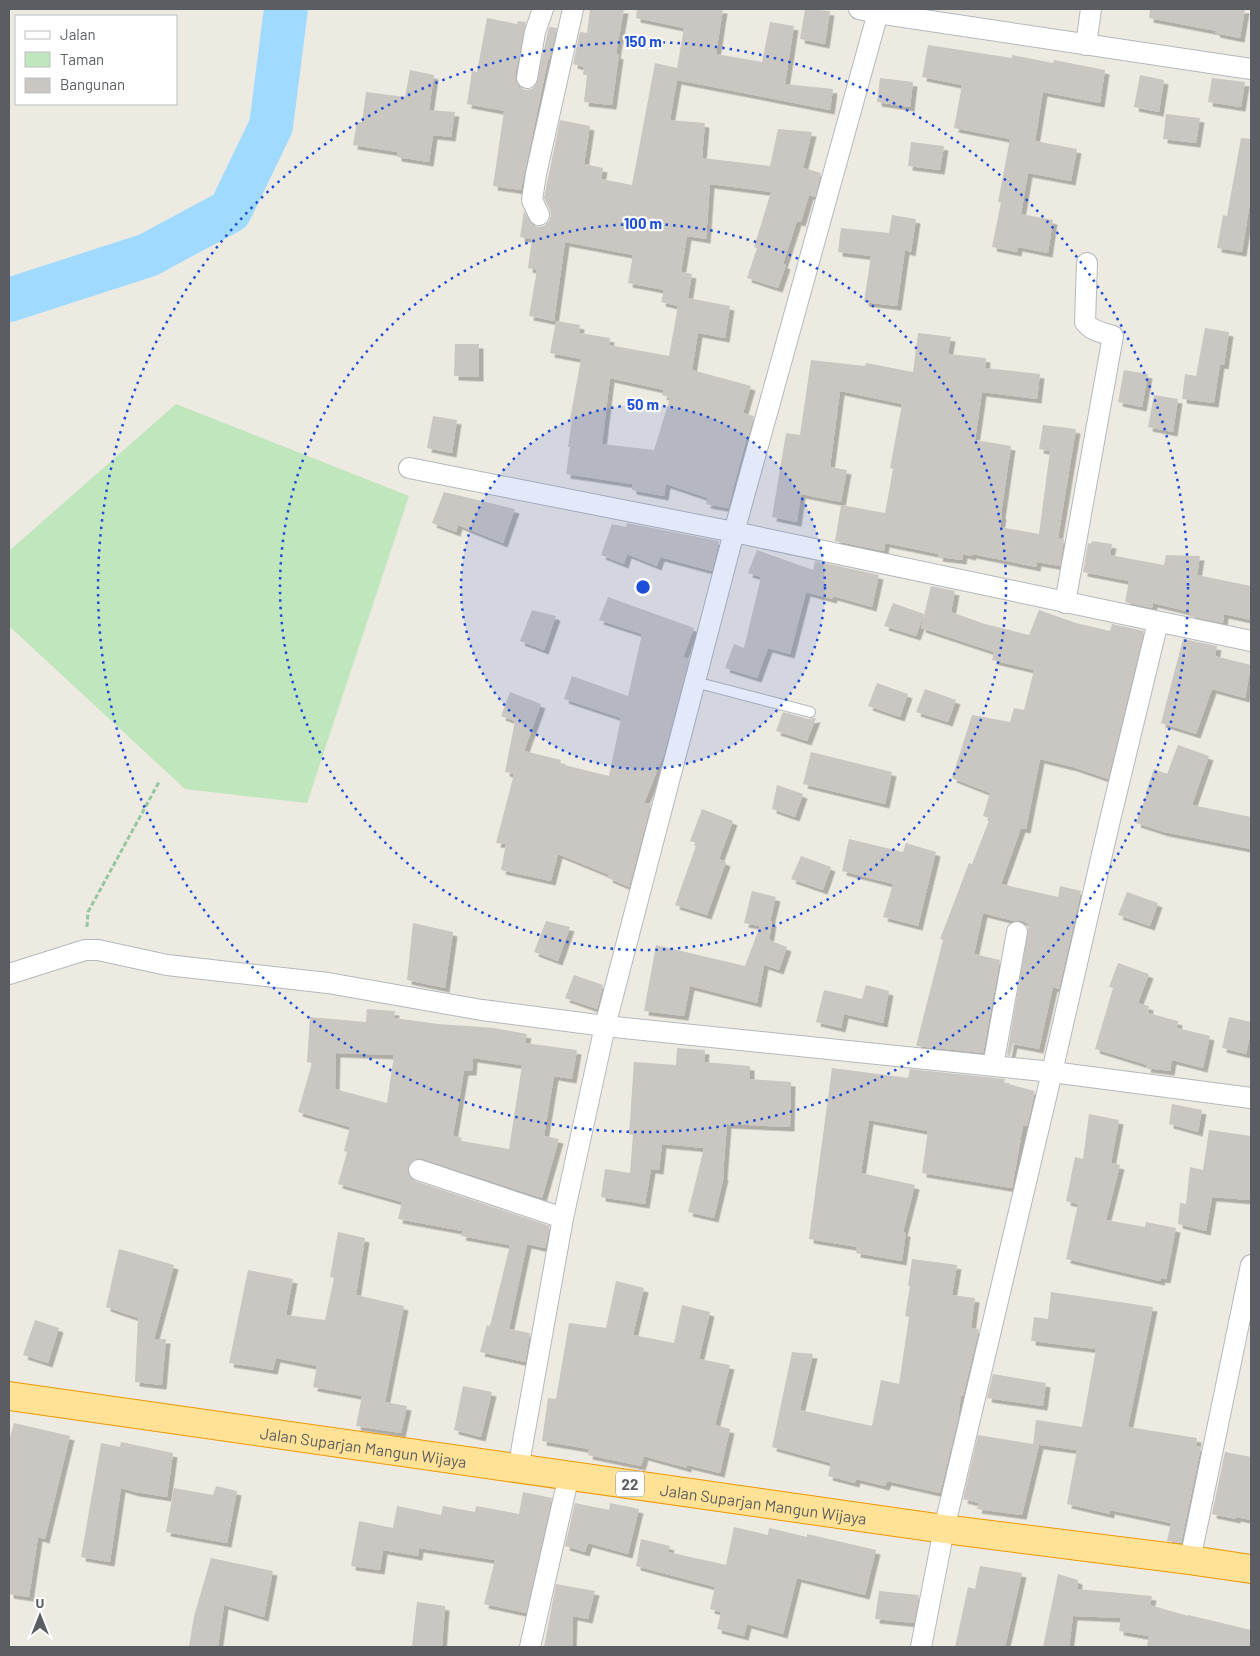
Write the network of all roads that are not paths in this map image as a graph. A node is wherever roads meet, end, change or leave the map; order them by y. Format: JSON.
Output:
{"nodes":[{"id":1,"x":543,"y":9,"type":"edge"},
{"id":2,"x":573,"y":9,"type":"edge"},
{"id":3,"x":1091,"y":9,"type":"edge"},
{"id":4,"x":872,"y":10,"type":"edge"},
{"id":5,"x":1086,"y":44,"type":"junction"},
{"id":6,"x":1251,"y":69,"type":"edge"},
{"id":7,"x":527,"y":78,"type":"dead end"},
{"id":8,"x":539,"y":214,"type":"dead end"},
{"id":9,"x":1087,"y":263,"type":"dead end"},
{"id":10,"x":408,"y":468,"type":"dead end"},
{"id":11,"x":734,"y":532,"type":"junction"},
{"id":12,"x":1065,"y":603,"type":"junction"},
{"id":13,"x":1158,"y":622,"type":"junction"},
{"id":14,"x":1251,"y":641,"type":"edge"},
{"id":15,"x":695,"y":682,"type":"junction"},
{"id":16,"x":810,"y":712,"type":"dead end"},
{"id":17,"x":1017,"y":932,"type":"dead end"},
{"id":18,"x":9,"y":974,"type":"edge"},
{"id":19,"x":605,"y":1026,"type":"junction"},
{"id":20,"x":993,"y":1066,"type":"junction"},
{"id":21,"x":1052,"y":1072,"type":"junction"},
{"id":22,"x":1251,"y":1098,"type":"edge"},
{"id":23,"x":419,"y":1170,"type":"dead end"},
{"id":24,"x":563,"y":1218,"type":"junction"},
{"id":25,"x":1251,"y":1265,"type":"edge"},
{"id":26,"x":9,"y":1396,"type":"edge"},
{"id":27,"x":518,"y":1469,"type":"junction"},
{"id":28,"x":569,"y":1475,"type":"junction"},
{"id":29,"x":944,"y":1530,"type":"junction"},
{"id":30,"x":1190,"y":1560,"type":"junction"},
{"id":31,"x":1251,"y":1569,"type":"edge"},
{"id":32,"x":530,"y":1647,"type":"edge"},
{"id":33,"x":921,"y":1647,"type":"edge"}],
"edges":[{"from":1,"to":7,"type":"street"},
{"from":2,"to":8,"type":"street"},
{"from":3,"to":5,"type":"street"},
{"from":4,"to":5,"type":"street"},
{"from":4,"to":11,"type":"street"},
{"from":5,"to":6,"type":"street"},
{"from":9,"to":12,"type":"street"},
{"from":10,"to":11,"type":"street"},
{"from":11,"to":12,"type":"street"},
{"from":11,"to":15,"type":"street"},
{"from":12,"to":13,"type":"street"},
{"from":13,"to":14,"type":"street"},
{"from":13,"to":21,"type":"street"},
{"from":15,"to":16,"type":"lane"},
{"from":15,"to":19,"type":"street"},
{"from":17,"to":20,"type":"street"},
{"from":18,"to":19,"type":"street"},
{"from":19,"to":20,"type":"street"},
{"from":19,"to":24,"type":"street"},
{"from":20,"to":21,"type":"street"},
{"from":21,"to":22,"type":"street"},
{"from":21,"to":29,"type":"street"},
{"from":23,"to":24,"type":"street"},
{"from":24,"to":27,"type":"street"},
{"from":25,"to":30,"type":"street"},
{"from":26,"to":27,"type":"highway","name":"Jalan Suparjan Mangun Wijaya","number":"22"},
{"from":27,"to":28,"type":"highway","name":"Jalan Suparjan Mangun Wijaya","number":"22"},
{"from":28,"to":29,"type":"highway","name":"Jalan Suparjan Mangun Wijaya","number":"22"},
{"from":28,"to":32,"type":"street"},
{"from":29,"to":30,"type":"highway","name":"Jalan Suparjan Mangun Wijaya","number":"22"},
{"from":29,"to":33,"type":"street"},
{"from":30,"to":31,"type":"highway","name":"Jalan Suparjan Mangun Wijaya","number":"22"}]}
